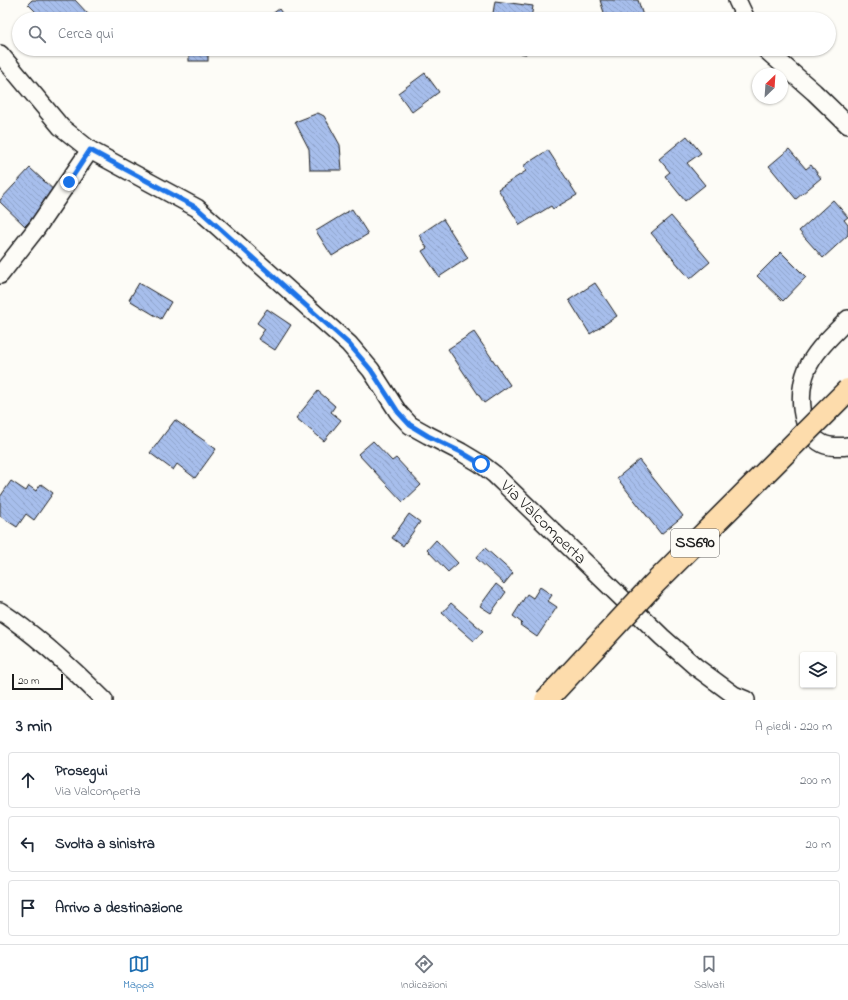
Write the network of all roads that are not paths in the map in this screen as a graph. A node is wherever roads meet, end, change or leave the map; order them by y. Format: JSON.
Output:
{"nodes":[{"id":1,"x":737,"y":0,"type":"edge"},
{"id":2,"x":743,"y":12,"type":"edge"},
{"id":3,"x":0,"y":54,"type":"edge"},
{"id":4,"x":773,"y":56,"type":"edge"},
{"id":5,"x":848,"y":125,"type":"edge"},
{"id":6,"x":90,"y":150,"type":"junction"},
{"id":7,"x":0,"y":275,"type":"edge"},
{"id":8,"x":848,"y":319,"type":"edge"},
{"id":9,"x":848,"y":390,"type":"edge"},
{"id":10,"x":848,"y":446,"type":"edge"},
{"id":11,"x":0,"y":611,"type":"edge"},
{"id":12,"x":104,"y":700,"type":"edge"},
{"id":13,"x":546,"y":700,"type":"edge"},
{"id":14,"x":746,"y":700,"type":"edge"}],
"edges":[{"from":1,"to":2,"type":"street"},
{"from":3,"to":6,"type":"street","name":"Via Valcomperta"},
{"from":4,"to":5,"type":"street"},
{"from":6,"to":7,"type":"street"},
{"from":6,"to":14,"type":"street","name":"Via Valcomperta"},
{"from":8,"to":10,"type":"street"},
{"from":9,"to":13,"type":"highway","number":"SS690","bridge":true},
{"from":11,"to":12,"type":"street"}]}
